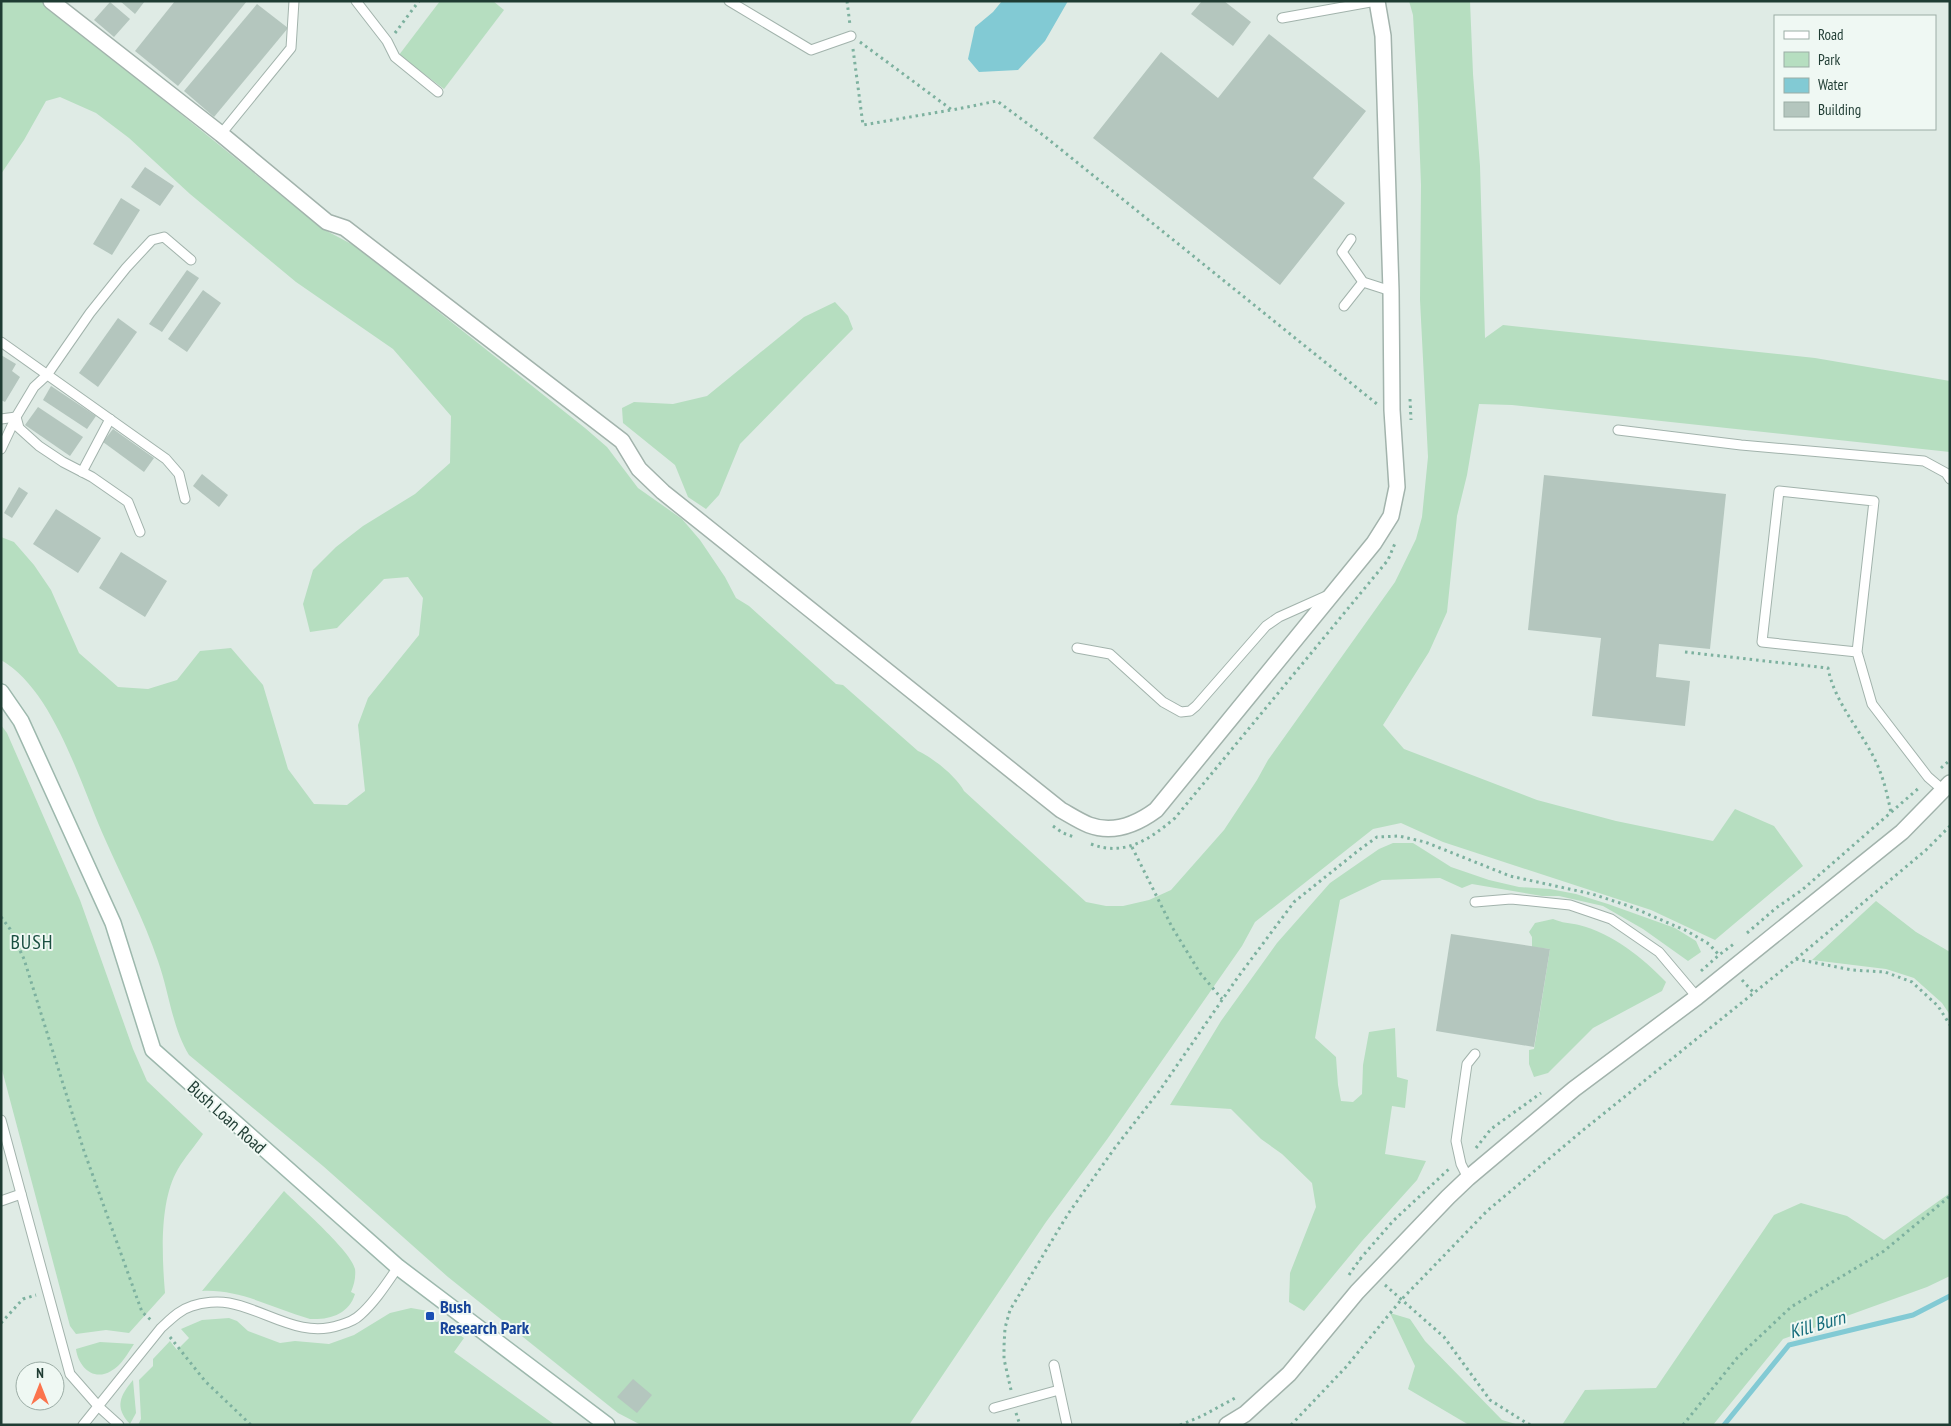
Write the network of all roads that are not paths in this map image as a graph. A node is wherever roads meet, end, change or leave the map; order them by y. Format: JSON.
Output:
{"nodes":[{"id":1,"x":51,"y":1,"type":"edge"},
{"id":2,"x":294,"y":1,"type":"edge"},
{"id":3,"x":356,"y":1,"type":"edge"},
{"id":4,"x":729,"y":1,"type":"edge"},
{"id":5,"x":1377,"y":1,"type":"edge"},
{"id":6,"x":1282,"y":18,"type":"dead end"},
{"id":7,"x":851,"y":36,"type":"road end"},
{"id":8,"x":438,"y":92,"type":"dead end"},
{"id":9,"x":221,"y":134,"type":"junction"},
{"id":10,"x":1351,"y":239,"type":"dead end"},
{"id":11,"x":191,"y":260,"type":"dead end"},
{"id":12,"x":1363,"y":282,"type":"junction"},
{"id":13,"x":1391,"y":291,"type":"junction"},
{"id":14,"x":1344,"y":306,"type":"dead end"},
{"id":15,"x":1,"y":342,"type":"edge"},
{"id":16,"x":47,"y":374,"type":"junction"},
{"id":17,"x":16,"y":417,"type":"junction"},
{"id":18,"x":110,"y":419,"type":"junction"},
{"id":19,"x":1,"y":420,"type":"edge"},
{"id":20,"x":1618,"y":430,"type":"dead end"},
{"id":21,"x":1,"y":449,"type":"edge"},
{"id":22,"x":82,"y":472,"type":"junction"},
{"id":23,"x":1950,"y":479,"type":"edge"},
{"id":24,"x":185,"y":499,"type":"dead end"},
{"id":25,"x":140,"y":532,"type":"dead end"},
{"id":26,"x":1335,"y":591,"type":"junction"},
{"id":27,"x":1077,"y":648,"type":"dead end"},
{"id":28,"x":1857,"y":652,"type":"junction"},
{"id":29,"x":1,"y":692,"type":"edge"},
{"id":30,"x":1946,"y":787,"type":"edge"},
{"id":31,"x":1475,"y":902,"type":"dead end"},
{"id":32,"x":1697,"y":997,"type":"junction"},
{"id":33,"x":1475,"y":1054,"type":"dead end"},
{"id":34,"x":1,"y":1120,"type":"edge"},
{"id":35,"x":1468,"y":1178,"type":"junction"},
{"id":36,"x":21,"y":1194,"type":"junction"},
{"id":37,"x":1,"y":1201,"type":"edge"},
{"id":38,"x":398,"y":1267,"type":"junction"},
{"id":39,"x":1054,"y":1365,"type":"dead end"},
{"id":40,"x":1060,"y":1390,"type":"junction"},
{"id":41,"x":99,"y":1407,"type":"junction"},
{"id":42,"x":994,"y":1408,"type":"dead end"},
{"id":43,"x":83,"y":1425,"type":"edge"},
{"id":44,"x":118,"y":1425,"type":"edge"},
{"id":45,"x":608,"y":1425,"type":"edge"},
{"id":46,"x":1067,"y":1425,"type":"edge"},
{"id":47,"x":1227,"y":1425,"type":"edge"}],
"edges":[{"from":1,"to":9,"type":"street"},
{"from":2,"to":9,"type":"lane"},
{"from":3,"to":8,"type":"lane"},
{"from":4,"to":7,"type":"lane"},
{"from":5,"to":6,"type":"lane"},
{"from":5,"to":13,"type":"street"},
{"from":9,"to":26,"type":"street"},
{"from":10,"to":12,"type":"lane"},
{"from":11,"to":16,"type":"lane"},
{"from":12,"to":13,"type":"lane"},
{"from":12,"to":14,"type":"lane"},
{"from":13,"to":26,"type":"street"},
{"from":15,"to":16,"type":"lane"},
{"from":16,"to":17,"type":"lane"},
{"from":16,"to":18,"type":"lane"},
{"from":17,"to":19,"type":"lane"},
{"from":17,"to":21,"type":"lane"},
{"from":17,"to":22,"type":"lane"},
{"from":18,"to":22,"type":"lane"},
{"from":18,"to":24,"type":"lane"},
{"from":20,"to":23,"type":"lane"},
{"from":22,"to":25,"type":"lane"},
{"from":26,"to":27,"type":"lane"},
{"from":28,"to":28,"type":"lane"},
{"from":28,"to":30,"type":"lane"},
{"from":29,"to":38,"type":"street","name":"Bush Loan Road"},
{"from":30,"to":32,"type":"street"},
{"from":31,"to":32,"type":"lane"},
{"from":32,"to":35,"type":"street"},
{"from":33,"to":35,"type":"lane"},
{"from":34,"to":36,"type":"lane"},
{"from":35,"to":47,"type":"street"},
{"from":36,"to":37,"type":"lane"},
{"from":36,"to":41,"type":"lane"},
{"from":38,"to":41,"type":"lane"},
{"from":38,"to":45,"type":"street","name":"Bush Loan Road"},
{"from":39,"to":40,"type":"lane"},
{"from":40,"to":42,"type":"lane"},
{"from":40,"to":46,"type":"lane"},
{"from":41,"to":43,"type":"lane"},
{"from":41,"to":44,"type":"lane"}]}
